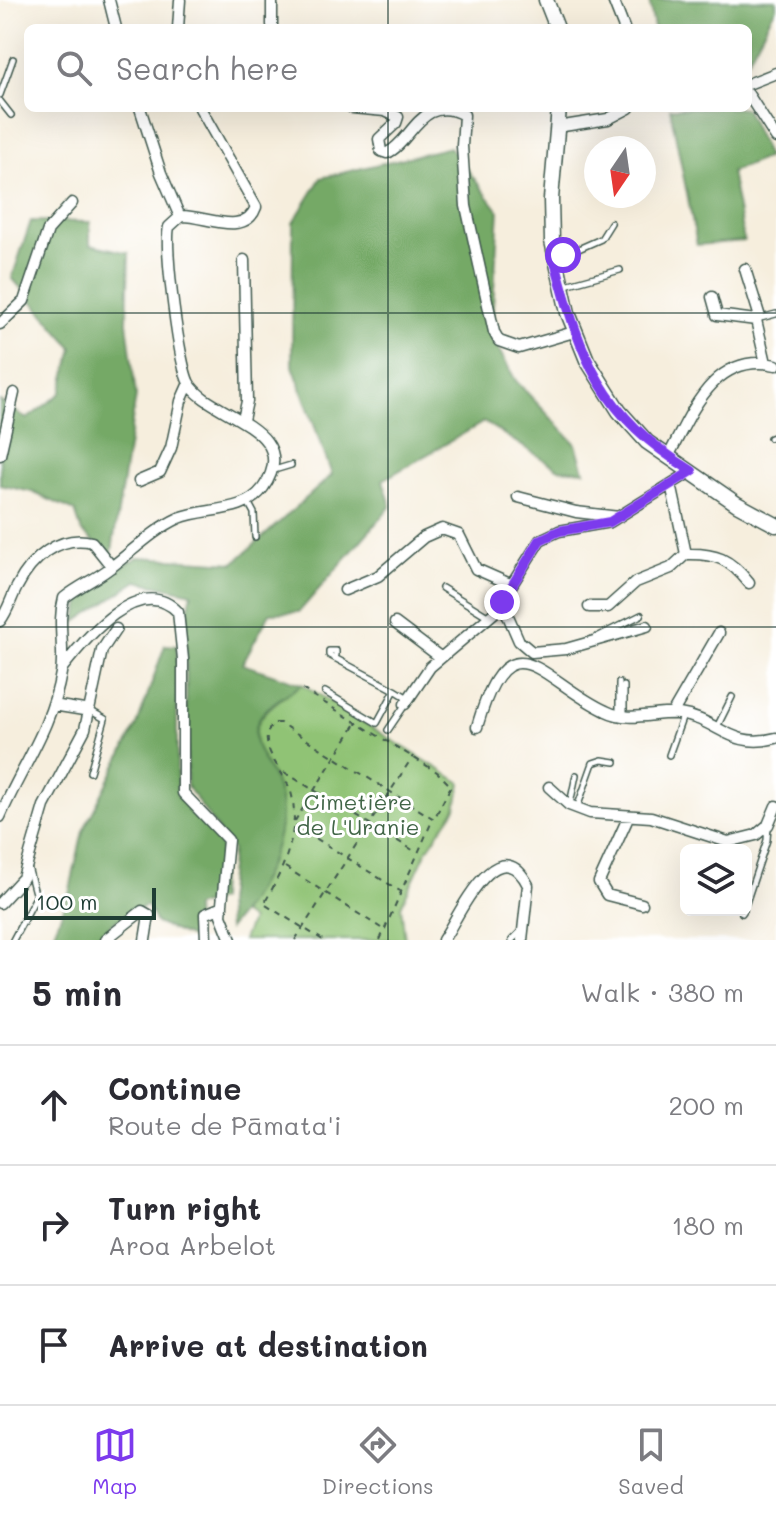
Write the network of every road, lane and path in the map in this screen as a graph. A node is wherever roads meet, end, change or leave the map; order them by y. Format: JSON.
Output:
{"nodes":[{"id":1,"x":109,"y":0,"type":"edge"},
{"id":2,"x":180,"y":0,"type":"edge"},
{"id":3,"x":272,"y":0,"type":"edge"},
{"id":4,"x":546,"y":0,"type":"edge"},
{"id":5,"x":613,"y":0,"type":"edge"},
{"id":6,"x":115,"y":24,"type":"edge"},
{"id":7,"x":178,"y":24,"type":"edge"},
{"id":8,"x":272,"y":24,"type":"edge"},
{"id":9,"x":555,"y":24,"type":"edge"},
{"id":10,"x":622,"y":24,"type":"edge"},
{"id":11,"x":13,"y":59,"type":"dead end"},
{"id":12,"x":776,"y":73,"type":"edge"},
{"id":13,"x":752,"y":82,"type":"edge"},
{"id":14,"x":0,"y":98,"type":"edge"},
{"id":15,"x":752,"y":100,"type":"edge"},
{"id":16,"x":141,"y":112,"type":"edge"},
{"id":17,"x":202,"y":112,"type":"edge"},
{"id":18,"x":387,"y":112,"type":"edge"},
{"id":19,"x":437,"y":112,"type":"edge"},
{"id":20,"x":454,"y":112,"type":"edge"},
{"id":21,"x":559,"y":112,"type":"edge"},
{"id":22,"x":621,"y":112,"type":"edge"},
{"id":23,"x":11,"y":115,"type":"dead end"},
{"id":24,"x":557,"y":127,"type":"junction"},
{"id":25,"x":776,"y":138,"type":"edge"},
{"id":26,"x":72,"y":203,"type":"dead end"},
{"id":27,"x":180,"y":217,"type":"junction"},
{"id":28,"x":611,"y":223,"type":"dead end"},
{"id":29,"x":244,"y":260,"type":"dead end"},
{"id":30,"x":555,"y":261,"type":"junction"},
{"id":31,"x":745,"y":269,"type":"dead end"},
{"id":32,"x":620,"y":270,"type":"dead end"},
{"id":33,"x":561,"y":286,"type":"junction"},
{"id":34,"x":712,"y":297,"type":"dead end"},
{"id":35,"x":776,"y":314,"type":"edge"},
{"id":36,"x":756,"y":320,"type":"junction"},
{"id":37,"x":0,"y":324,"type":"edge"},
{"id":38,"x":574,"y":332,"type":"junction"},
{"id":39,"x":771,"y":364,"type":"edge"},
{"id":40,"x":189,"y":383,"type":"junction"},
{"id":41,"x":14,"y":393,"type":"dead end"},
{"id":42,"x":243,"y":420,"type":"junction"},
{"id":43,"x":0,"y":455,"type":"edge"},
{"id":44,"x":668,"y":457,"type":"junction"},
{"id":45,"x":291,"y":465,"type":"dead end"},
{"id":46,"x":270,"y":471,"type":"junction"},
{"id":47,"x":692,"y":471,"type":"junction"},
{"id":48,"x":139,"y":481,"type":"dead end"},
{"id":49,"x":671,"y":484,"type":"junction"},
{"id":50,"x":518,"y":497,"type":"dead end"},
{"id":51,"x":248,"y":501,"type":"junction"},
{"id":52,"x":619,"y":517,"type":"junction"},
{"id":53,"x":776,"y":525,"type":"edge"},
{"id":54,"x":255,"y":537,"type":"dead end"},
{"id":55,"x":686,"y":554,"type":"junction"},
{"id":56,"x":112,"y":567,"type":"junction"},
{"id":57,"x":749,"y":583,"type":"dead end"},
{"id":58,"x":510,"y":584,"type":"junction"},
{"id":59,"x":442,"y":588,"type":"dead end"},
{"id":60,"x":345,"y":590,"type":"dead end"},
{"id":61,"x":502,"y":602,"type":"junction"},
{"id":62,"x":589,"y":607,"type":"dead end"},
{"id":63,"x":641,"y":615,"type":"dead end"},
{"id":64,"x":490,"y":618,"type":"junction"},
{"id":65,"x":0,"y":621,"type":"edge"},
{"id":66,"x":395,"y":623,"type":"dead end"},
{"id":67,"x":647,"y":626,"type":"dead end"},
{"id":68,"x":116,"y":629,"type":"dead end"},
{"id":69,"x":719,"y":633,"type":"dead end"},
{"id":70,"x":591,"y":643,"type":"junction"},
{"id":71,"x":336,"y":655,"type":"dead end"},
{"id":72,"x":440,"y":657,"type":"junction"},
{"id":73,"x":62,"y":668,"type":"junction"},
{"id":74,"x":622,"y":685,"type":"dead end"},
{"id":75,"x":302,"y":689,"type":"dead end"},
{"id":76,"x":395,"y":690,"type":"junction"},
{"id":77,"x":325,"y":692,"type":"dead end"},
{"id":78,"x":732,"y":697,"type":"dead end"},
{"id":79,"x":407,"y":701,"type":"junction"},
{"id":80,"x":53,"y":705,"type":"junction"},
{"id":81,"x":90,"y":711,"type":"junction"},
{"id":82,"x":678,"y":714,"type":"junction"},
{"id":83,"x":621,"y":716,"type":"junction"},
{"id":84,"x":357,"y":723,"type":"junction"},
{"id":85,"x":477,"y":727,"type":"dead end"},
{"id":86,"x":388,"y":730,"type":"dead end"},
{"id":87,"x":715,"y":730,"type":"junction"},
{"id":88,"x":776,"y":738,"type":"edge"},
{"id":89,"x":669,"y":755,"type":"dead end"},
{"id":90,"x":413,"y":756,"type":"junction"},
{"id":91,"x":335,"y":758,"type":"junction"},
{"id":92,"x":615,"y":762,"type":"dead end"},
{"id":93,"x":90,"y":772,"type":"dead end"},
{"id":94,"x":283,"y":772,"type":"junction"},
{"id":95,"x":576,"y":775,"type":"dead end"},
{"id":96,"x":549,"y":787,"type":"dead end"},
{"id":97,"x":315,"y":788,"type":"junction"},
{"id":98,"x":389,"y":792,"type":"junction"},
{"id":99,"x":776,"y":806,"type":"edge"},
{"id":100,"x":573,"y":807,"type":"junction"},
{"id":101,"x":0,"y":817,"type":"edge"},
{"id":102,"x":628,"y":818,"type":"junction"},
{"id":103,"x":434,"y":819,"type":"junction"},
{"id":104,"x":370,"y":822,"type":"junction"},
{"id":105,"x":293,"y":824,"type":"junction"},
{"id":106,"x":768,"y":825,"type":"junction"},
{"id":107,"x":416,"y":852,"type":"junction"},
{"id":108,"x":347,"y":857,"type":"junction"},
{"id":109,"x":28,"y":866,"type":"junction"},
{"id":110,"x":284,"y":866,"type":"junction"},
{"id":111,"x":752,"y":885,"type":"edge"},
{"id":112,"x":400,"y":891,"type":"junction"},
{"id":113,"x":326,"y":892,"type":"junction"},
{"id":114,"x":0,"y":903,"type":"edge"},
{"id":115,"x":642,"y":904,"type":"dead end"},
{"id":116,"x":222,"y":907,"type":"junction"},
{"id":117,"x":304,"y":927,"type":"junction"},
{"id":118,"x":383,"y":928,"type":"junction"},
{"id":119,"x":524,"y":928,"type":"junction"},
{"id":120,"x":13,"y":940,"type":"edge"},
{"id":121,"x":105,"y":940,"type":"edge"},
{"id":122,"x":145,"y":940,"type":"edge"},
{"id":123,"x":206,"y":940,"type":"edge"},
{"id":124,"x":231,"y":940,"type":"edge"},
{"id":125,"x":295,"y":940,"type":"edge"},
{"id":126,"x":323,"y":940,"type":"edge"},
{"id":127,"x":380,"y":940,"type":"edge"},
{"id":128,"x":443,"y":940,"type":"edge"},
{"id":129,"x":512,"y":940,"type":"edge"},
{"id":130,"x":522,"y":940,"type":"edge"}],
"edges":[{"from":1,"to":6,"type":"street"},
{"from":2,"to":7,"type":"street"},
{"from":3,"to":8,"type":"street"},
{"from":4,"to":9,"type":"main road"},
{"from":5,"to":10,"type":"street"},
{"from":11,"to":14,"type":"lane"},
{"from":12,"to":13,"type":"street"},
{"from":14,"to":23,"type":"lane"},
{"from":15,"to":25,"type":"street"},
{"from":16,"to":27,"type":"street"},
{"from":17,"to":27,"type":"street"},
{"from":18,"to":19,"type":"street"},
{"from":20,"to":38,"type":"street"},
{"from":21,"to":24,"type":"main road"},
{"from":22,"to":24,"type":"street"},
{"from":24,"to":30,"type":"main road"},
{"from":26,"to":37,"type":"street"},
{"from":27,"to":40,"type":"street"},
{"from":28,"to":30,"type":"lane"},
{"from":29,"to":42,"type":"street"},
{"from":30,"to":33,"type":"main road"},
{"from":31,"to":36,"type":"street"},
{"from":32,"to":33,"type":"lane"},
{"from":33,"to":38,"type":"main road"},
{"from":34,"to":36,"type":"street"},
{"from":35,"to":36,"type":"lane"},
{"from":36,"to":39,"type":"street"},
{"from":38,"to":44,"type":"main road"},
{"from":39,"to":44,"type":"street"},
{"from":40,"to":42,"type":"street"},
{"from":40,"to":48,"type":"street"},
{"from":41,"to":43,"type":"street"},
{"from":42,"to":46,"type":"street"},
{"from":44,"to":47,"type":"main road"},
{"from":45,"to":46,"type":"lane"},
{"from":46,"to":51,"type":"street"},
{"from":47,"to":49,"type":"street"},
{"from":47,"to":53,"type":"main road"},
{"from":49,"to":52,"type":"street"},
{"from":49,"to":55,"type":"street"},
{"from":50,"to":52,"type":"street"},
{"from":51,"to":54,"type":"lane"},
{"from":51,"to":56,"type":"street"},
{"from":52,"to":58,"type":"street"},
{"from":55,"to":57,"type":"street"},
{"from":55,"to":62,"type":"street"},
{"from":56,"to":65,"type":"street"},
{"from":56,"to":73,"type":"street"},
{"from":58,"to":60,"type":"street"},
{"from":58,"to":61,"type":"street"},
{"from":59,"to":64,"type":"lane"},
{"from":61,"to":64,"type":"street"},
{"from":61,"to":70,"type":"street"},
{"from":63,"to":70,"type":"lane"},
{"from":64,"to":72,"type":"street"},
{"from":66,"to":72,"type":"street"},
{"from":67,"to":70,"type":"street"},
{"from":68,"to":81,"type":"street"},
{"from":69,"to":82,"type":"street"},
{"from":71,"to":76,"type":"lane"},
{"from":72,"to":79,"type":"street"},
{"from":73,"to":80,"type":"street"},
{"from":73,"to":116,"type":"street"},
{"from":74,"to":83,"type":"lane"},
{"from":75,"to":84,"type":"path"},
{"from":76,"to":77,"type":"lane"},
{"from":76,"to":79,"type":"lane"},
{"from":78,"to":87,"type":"lane"},
{"from":79,"to":86,"type":"lane"},
{"from":80,"to":81,"type":"street"},
{"from":80,"to":101,"type":"street"},
{"from":81,"to":93,"type":"lane"},
{"from":81,"to":109,"type":"street"},
{"from":82,"to":83,"type":"street"},
{"from":82,"to":87,"type":"street"},
{"from":82,"to":89,"type":"lane"},
{"from":83,"to":85,"type":"street"},
{"from":84,"to":90,"type":"path"},
{"from":84,"to":91,"type":"path"},
{"from":87,"to":88,"type":"street"},
{"from":90,"to":98,"type":"path"},
{"from":90,"to":103,"type":"path"},
{"from":91,"to":94,"type":"path"},
{"from":91,"to":97,"type":"path"},
{"from":91,"to":98,"type":"path"},
{"from":92,"to":100,"type":"lane"},
{"from":94,"to":97,"type":"path"},
{"from":94,"to":105,"type":"path"},
{"from":95,"to":100,"type":"lane"},
{"from":96,"to":100,"type":"street"},
{"from":97,"to":104,"type":"path"},
{"from":97,"to":105,"type":"path"},
{"from":98,"to":103,"type":"path"},
{"from":98,"to":104,"type":"path"},
{"from":99,"to":106,"type":"street"},
{"from":100,"to":102,"type":"street"},
{"from":102,"to":106,"type":"street"},
{"from":102,"to":115,"type":"street"},
{"from":103,"to":107,"type":"path"},
{"from":104,"to":107,"type":"path"},
{"from":104,"to":108,"type":"path"},
{"from":105,"to":108,"type":"path"},
{"from":105,"to":110,"type":"path"},
{"from":106,"to":111,"type":"lane"},
{"from":107,"to":112,"type":"path"},
{"from":108,"to":112,"type":"path"},
{"from":108,"to":113,"type":"path"},
{"from":109,"to":114,"type":"street"},
{"from":109,"to":120,"type":"lane"},
{"from":110,"to":113,"type":"path"},
{"from":110,"to":117,"type":"path"},
{"from":112,"to":118,"type":"path"},
{"from":113,"to":117,"type":"path"},
{"from":113,"to":118,"type":"path"},
{"from":116,"to":123,"type":"street"},
{"from":116,"to":124,"type":"street"},
{"from":117,"to":125,"type":"path"},
{"from":117,"to":126,"type":"path"},
{"from":118,"to":127,"type":"path"},
{"from":119,"to":128,"type":"street"},
{"from":119,"to":129,"type":"lane"},
{"from":119,"to":130,"type":"street"},
{"from":121,"to":122,"type":"street"}]}
